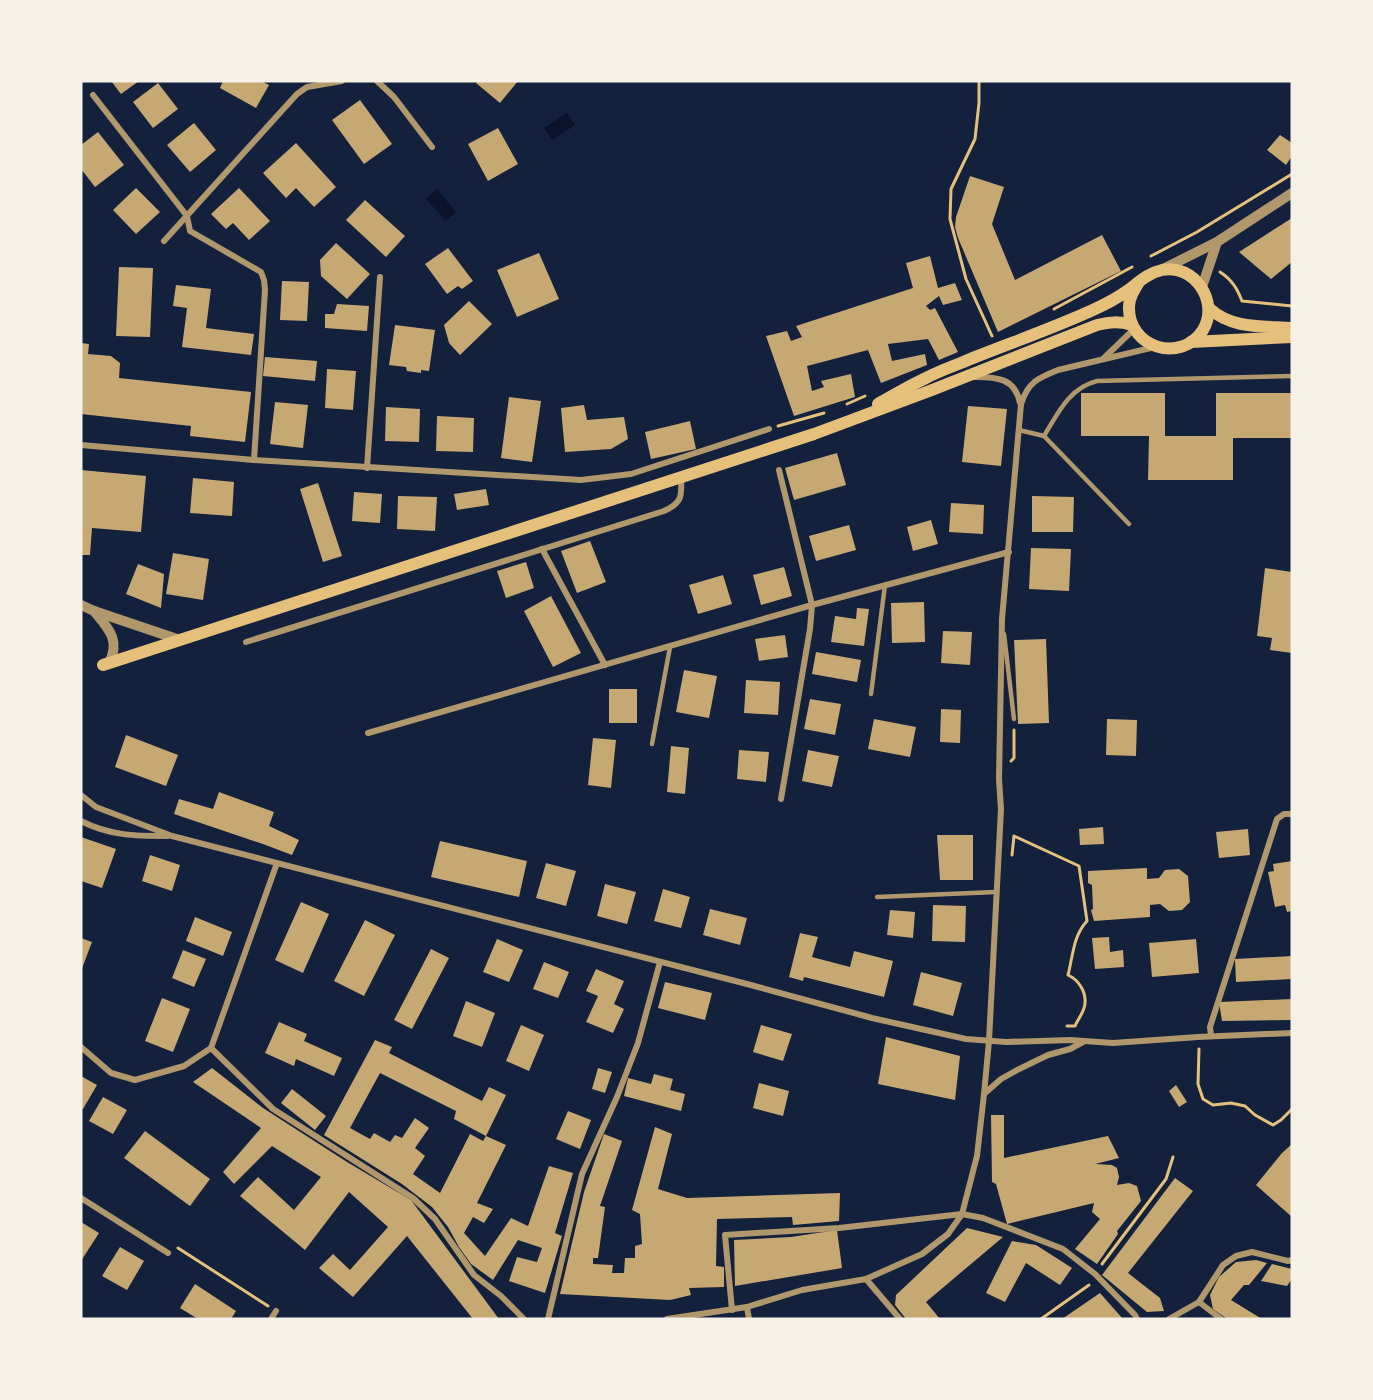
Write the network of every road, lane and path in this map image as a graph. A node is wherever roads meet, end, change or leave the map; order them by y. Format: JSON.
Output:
{"nodes":[{"id":1,"x":342,"y":81,"type":"edge"},
{"id":2,"x":377,"y":81,"type":"edge"},
{"id":3,"x":979,"y":81,"type":"edge"},
{"id":4,"x":93,"y":94,"type":"dead end"},
{"id":5,"x":432,"y":147,"type":"dead end"},
{"id":6,"x":1292,"y":193,"type":"edge"},
{"id":7,"x":188,"y":216,"type":"junction"},
{"id":8,"x":164,"y":241,"type":"dead end"},
{"id":9,"x":1217,"y":242,"type":"junction"},
{"id":10,"x":1163,"y":269,"type":"junction"},
{"id":11,"x":1216,"y":269,"type":"dead end"},
{"id":12,"x":380,"y":277,"type":"dead end"},
{"id":13,"x":1139,"y":282,"type":"junction"},
{"id":14,"x":1202,"y":287,"type":"junction"},
{"id":15,"x":1292,"y":306,"type":"edge"},
{"id":16,"x":1209,"y":308,"type":"junction"},
{"id":17,"x":1133,"y":327,"type":"junction"},
{"id":18,"x":1292,"y":328,"type":"edge"},
{"id":19,"x":1292,"y":337,"type":"edge"},
{"id":20,"x":994,"y":341,"type":"dead end"},
{"id":21,"x":1191,"y":342,"type":"junction"},
{"id":22,"x":1155,"y":346,"type":"junction"},
{"id":23,"x":1103,"y":359,"type":"junction"},
{"id":24,"x":1292,"y":376,"type":"edge"},
{"id":25,"x":966,"y":377,"type":"junction"},
{"id":26,"x":1021,"y":404,"type":"junction"},
{"id":27,"x":769,"y":429,"type":"dead end"},
{"id":28,"x":1019,"y":430,"type":"junction"},
{"id":29,"x":814,"y":434,"type":"junction"},
{"id":30,"x":1044,"y":436,"type":"junction"},
{"id":31,"x":81,"y":445,"type":"edge"},
{"id":32,"x":254,"y":460,"type":"junction"},
{"id":33,"x":367,"y":468,"type":"junction"},
{"id":34,"x":779,"y":470,"type":"dead end"},
{"id":35,"x":681,"y":477,"type":"junction"},
{"id":36,"x":1129,"y":524,"type":"dead end"},
{"id":37,"x":542,"y":549,"type":"junction"},
{"id":38,"x":1009,"y":552,"type":"junction"},
{"id":39,"x":885,"y":585,"type":"junction"},
{"id":40,"x":81,"y":605,"type":"edge"},
{"id":41,"x":812,"y":605,"type":"junction"},
{"id":42,"x":94,"y":610,"type":"junction"},
{"id":43,"x":1002,"y":619,"type":"junction"},
{"id":44,"x":180,"y":640,"type":"junction"},
{"id":45,"x":246,"y":642,"type":"dead end"},
{"id":46,"x":670,"y":646,"type":"junction"},
{"id":47,"x":106,"y":664,"type":"joint"},
{"id":48,"x":605,"y":665,"type":"junction"},
{"id":49,"x":871,"y":694,"type":"dead end"},
{"id":50,"x":1014,"y":719,"type":"dead end"},
{"id":51,"x":368,"y":733,"type":"dead end"},
{"id":52,"x":652,"y":744,"type":"dead end"},
{"id":53,"x":81,"y":795,"type":"edge"},
{"id":54,"x":781,"y":799,"type":"dead end"},
{"id":55,"x":1292,"y":814,"type":"edge"},
{"id":56,"x":81,"y":821,"type":"edge"},
{"id":57,"x":172,"y":836,"type":"junction"},
{"id":58,"x":1012,"y":858,"type":"dead end"},
{"id":59,"x":277,"y":863,"type":"junction"},
{"id":60,"x":996,"y":892,"type":"junction"},
{"id":61,"x":877,"y":897,"type":"dead end"},
{"id":62,"x":660,"y":962,"type":"junction"},
{"id":63,"x":1067,"y":1026,"type":"dead end"},
{"id":64,"x":1292,"y":1033,"type":"edge"},
{"id":65,"x":1211,"y":1036,"type":"junction"},
{"id":66,"x":988,"y":1041,"type":"junction"},
{"id":67,"x":1083,"y":1042,"type":"junction"},
{"id":68,"x":81,"y":1047,"type":"edge"},
{"id":69,"x":211,"y":1048,"type":"junction"},
{"id":70,"x":1199,"y":1049,"type":"dead end"},
{"id":71,"x":984,"y":1094,"type":"junction"},
{"id":72,"x":1292,"y":1109,"type":"edge"},
{"id":73,"x":1173,"y":1156,"type":"dead end"},
{"id":74,"x":81,"y":1198,"type":"edge"},
{"id":75,"x":962,"y":1214,"type":"junction"},
{"id":76,"x":168,"y":1253,"type":"joint"},
{"id":77,"x":1292,"y":1260,"type":"edge"},
{"id":78,"x":1095,"y":1274,"type":"junction"},
{"id":79,"x":866,"y":1279,"type":"junction"},
{"id":80,"x":1199,"y":1302,"type":"junction"},
{"id":81,"x":747,"y":1307,"type":"junction"},
{"id":82,"x":732,"y":1310,"type":"junction"},
{"id":83,"x":276,"y":1311,"type":"joint"},
{"id":84,"x":271,"y":1319,"type":"edge"},
{"id":85,"x":524,"y":1319,"type":"edge"},
{"id":86,"x":548,"y":1319,"type":"edge"},
{"id":87,"x":667,"y":1319,"type":"edge"},
{"id":88,"x":749,"y":1319,"type":"edge"},
{"id":89,"x":900,"y":1319,"type":"edge"},
{"id":90,"x":1041,"y":1319,"type":"edge"},
{"id":91,"x":1137,"y":1319,"type":"edge"},
{"id":92,"x":1169,"y":1319,"type":"edge"},
{"id":93,"x":1221,"y":1319,"type":"edge"}],
"edges":[{"from":1,"to":7,"type":"street"},
{"from":2,"to":5,"type":"street"},
{"from":3,"to":20,"type":"path"},
{"from":4,"to":7,"type":"street"},
{"from":6,"to":9,"type":"street"},
{"from":7,"to":8,"type":"street"},
{"from":7,"to":32,"type":"street"},
{"from":9,"to":10,"type":"street"},
{"from":9,"to":14,"type":"street"},
{"from":10,"to":13,"type":"main road"},
{"from":10,"to":14,"type":"main road"},
{"from":11,"to":15,"type":"path"},
{"from":12,"to":33,"type":"street"},
{"from":13,"to":17,"type":"main road"},
{"from":13,"to":29,"type":"main road"},
{"from":14,"to":16,"type":"main road"},
{"from":16,"to":18,"type":"main road"},
{"from":16,"to":21,"type":"main road"},
{"from":17,"to":22,"type":"main road"},
{"from":17,"to":23,"type":"street"},
{"from":17,"to":25,"type":"main road"},
{"from":19,"to":21,"type":"main road"},
{"from":21,"to":22,"type":"main road"},
{"from":22,"to":23,"type":"street"},
{"from":23,"to":26,"type":"street"},
{"from":24,"to":30,"type":"lane"},
{"from":25,"to":26,"type":"street"},
{"from":25,"to":29,"type":"main road"},
{"from":26,"to":28,"type":"street"},
{"from":27,"to":33,"type":"street"},
{"from":28,"to":30,"type":"lane"},
{"from":28,"to":38,"type":"street"},
{"from":29,"to":35,"type":"main road"},
{"from":30,"to":36,"type":"lane"},
{"from":31,"to":32,"type":"street"},
{"from":32,"to":33,"type":"street"},
{"from":34,"to":41,"type":"street"},
{"from":35,"to":37,"type":"street"},
{"from":35,"to":44,"type":"main road"},
{"from":37,"to":45,"type":"street"},
{"from":37,"to":48,"type":"street"},
{"from":38,"to":39,"type":"street"},
{"from":38,"to":43,"type":"street"},
{"from":39,"to":41,"type":"street"},
{"from":39,"to":49,"type":"lane"},
{"from":40,"to":42,"type":"street"},
{"from":41,"to":46,"type":"street"},
{"from":41,"to":54,"type":"street"},
{"from":42,"to":44,"type":"street"},
{"from":42,"to":47,"type":"street"},
{"from":43,"to":50,"type":"lane"},
{"from":43,"to":60,"type":"street"},
{"from":44,"to":47,"type":"main road"},
{"from":46,"to":48,"type":"street"},
{"from":46,"to":52,"type":"lane"},
{"from":48,"to":51,"type":"street"},
{"from":53,"to":57,"type":"street"},
{"from":55,"to":65,"type":"street"},
{"from":56,"to":57,"type":"street"},
{"from":57,"to":59,"type":"street"},
{"from":58,"to":63,"type":"path"},
{"from":59,"to":62,"type":"street"},
{"from":59,"to":69,"type":"street"},
{"from":60,"to":61,"type":"lane"},
{"from":60,"to":66,"type":"street"},
{"from":62,"to":66,"type":"street"},
{"from":62,"to":86,"type":"street"},
{"from":64,"to":65,"type":"street"},
{"from":65,"to":67,"type":"street"},
{"from":66,"to":67,"type":"street"},
{"from":66,"to":71,"type":"street"},
{"from":67,"to":71,"type":"street"},
{"from":68,"to":69,"type":"street"},
{"from":69,"to":85,"type":"street"},
{"from":70,"to":72,"type":"path"},
{"from":71,"to":75,"type":"street"},
{"from":73,"to":78,"type":"path"},
{"from":74,"to":76,"type":"street"},
{"from":75,"to":78,"type":"street"},
{"from":75,"to":79,"type":"street"},
{"from":75,"to":82,"type":"street"},
{"from":76,"to":83,"type":"path"},
{"from":77,"to":80,"type":"street"},
{"from":78,"to":90,"type":"path"},
{"from":78,"to":91,"type":"street"},
{"from":79,"to":81,"type":"street"},
{"from":79,"to":89,"type":"street"},
{"from":80,"to":92,"type":"street"},
{"from":80,"to":93,"type":"street"},
{"from":81,"to":82,"type":"street"},
{"from":81,"to":88,"type":"street"},
{"from":82,"to":87,"type":"street"},
{"from":83,"to":84,"type":"street"}]}
